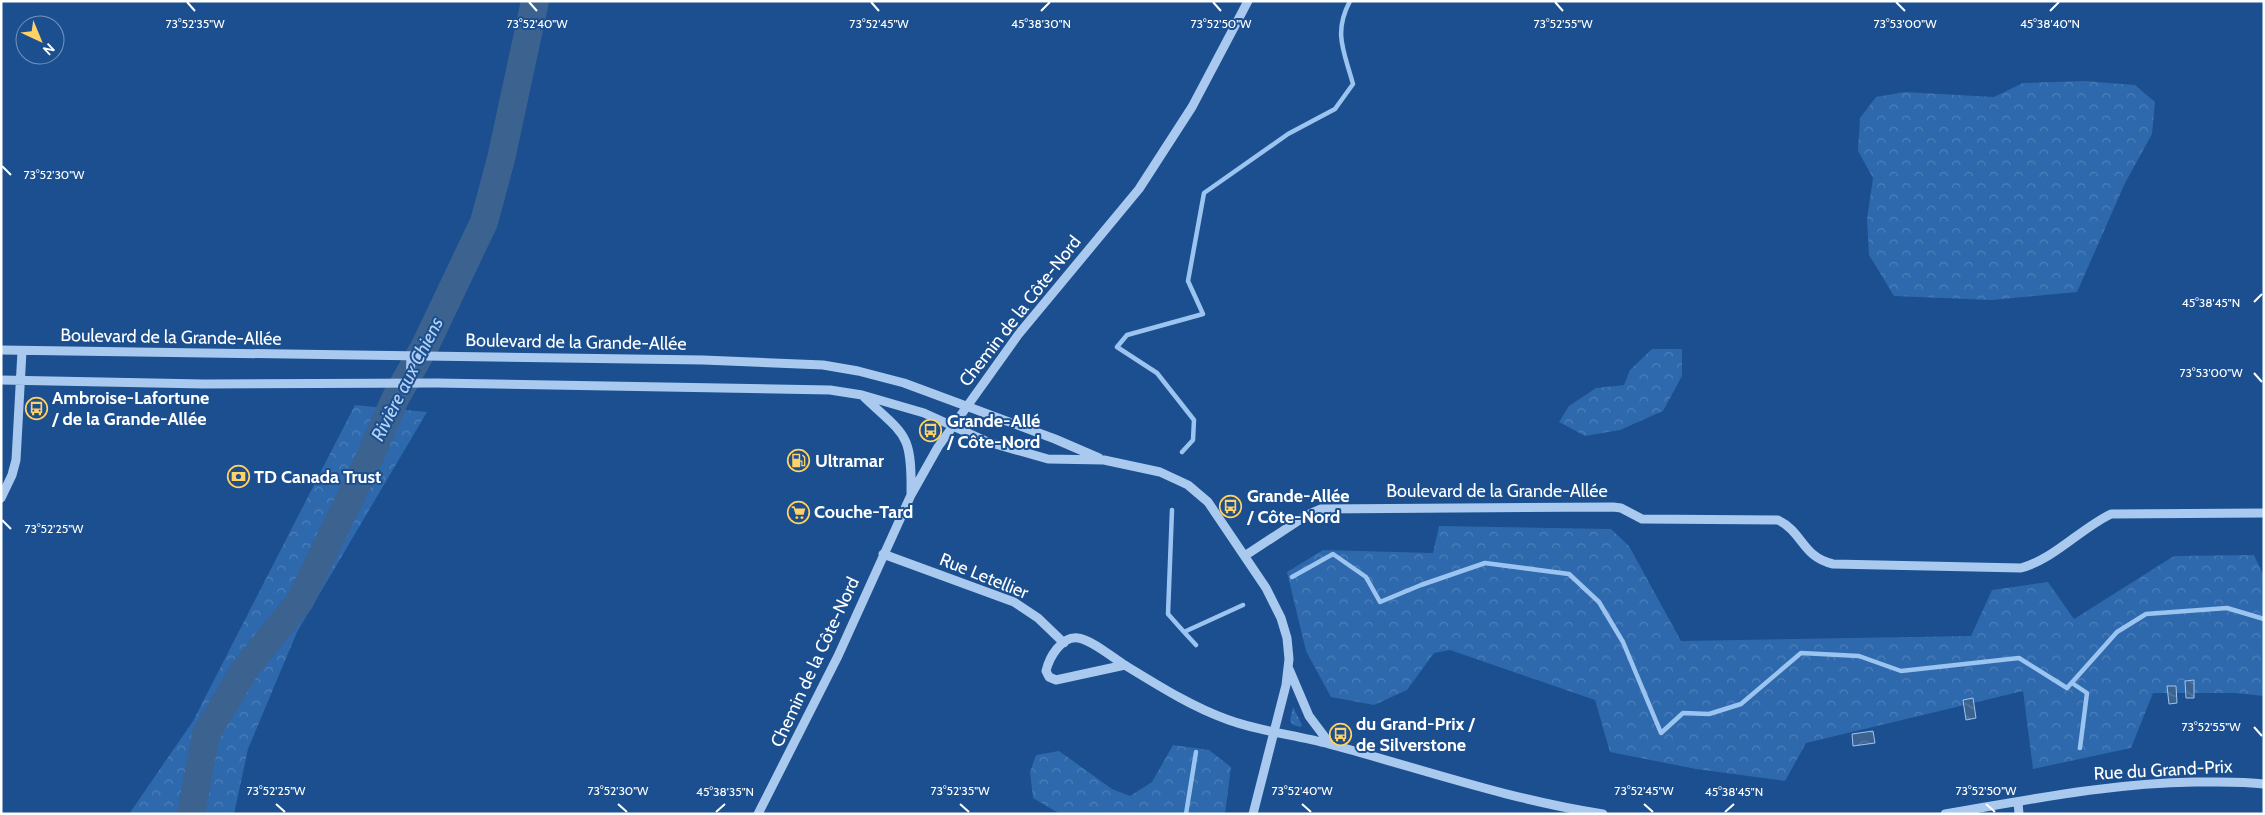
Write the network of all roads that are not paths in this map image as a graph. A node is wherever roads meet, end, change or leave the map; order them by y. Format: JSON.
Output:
{"nodes":[{"id":1,"x":1248,"y":1,"type":"edge"},
{"id":2,"x":1,"y":350,"type":"edge"},
{"id":3,"x":22,"y":351,"type":"junction"},
{"id":4,"x":409,"y":357,"type":"junction"},
{"id":5,"x":1,"y":380,"type":"edge"},
{"id":6,"x":20,"y":380,"type":"junction"},
{"id":7,"x":413,"y":383,"type":"junction"},
{"id":8,"x":862,"y":395,"type":"junction"},
{"id":9,"x":966,"y":406,"type":"junction"},
{"id":10,"x":953,"y":425,"type":"junction"},
{"id":11,"x":1104,"y":460,"type":"junction"},
{"id":12,"x":911,"y":495,"type":"junction"},
{"id":13,"x":1,"y":498,"type":"edge"},
{"id":14,"x":2264,"y":513,"type":"edge"},
{"id":15,"x":883,"y":554,"type":"junction"},
{"id":16,"x":1246,"y":555,"type":"junction"},
{"id":17,"x":1064,"y":642,"type":"junction"},
{"id":18,"x":1125,"y":665,"type":"junction"},
{"id":19,"x":1288,"y":669,"type":"junction"},
{"id":20,"x":1275,"y":731,"type":"junction"},
{"id":21,"x":1330,"y":744,"type":"junction"},
{"id":22,"x":2264,"y":784,"type":"edge"},
{"id":23,"x":2018,"y":802,"type":"junction"},
{"id":24,"x":1559,"y":810,"type":"edge"},
{"id":25,"x":758,"y":814,"type":"edge"},
{"id":26,"x":1252,"y":814,"type":"edge"},
{"id":27,"x":1603,"y":814,"type":"edge"},
{"id":28,"x":1946,"y":814,"type":"edge"},
{"id":29,"x":2020,"y":814,"type":"edge"}],
"edges":[{"from":1,"to":9,"type":"street","name":"Chemin de la Côte-Nord"},
{"from":2,"to":3,"type":"street","name":"Boulevard de la Grande-Allée"},
{"from":3,"to":4,"type":"street","name":"Boulevard de la Grande-Allée"},
{"from":3,"to":6,"type":"street"},
{"from":4,"to":7,"type":"street"},
{"from":4,"to":9,"type":"street","name":"Boulevard de la Grande-Allée"},
{"from":5,"to":6,"type":"street","name":"Boulevard de la Grande-Allée"},
{"from":6,"to":7,"type":"street","name":"Boulevard de la Grande-Allée"},
{"from":6,"to":13,"type":"street"},
{"from":7,"to":8,"type":"street","name":"Boulevard de la Grande-Allée"},
{"from":8,"to":10,"type":"street","name":"Boulevard de la Grande-Allée"},
{"from":8,"to":12,"type":"street"},
{"from":9,"to":10,"type":"street","name":"Chemin de la Côte-Nord"},
{"from":9,"to":11,"type":"street","name":"Boulevard de la Grande-Allée"},
{"from":10,"to":11,"type":"street","name":"Boulevard de la Grande-Allée"},
{"from":10,"to":12,"type":"street","name":"Chemin de la Côte-Nord"},
{"from":11,"to":16,"type":"street","name":"Boulevard de la Grande-Allée"},
{"from":12,"to":15,"type":"street","name":"Chemin de la Côte-Nord"},
{"from":14,"to":16,"type":"street","name":"Boulevard de la Grande-Allée"},
{"from":15,"to":17,"type":"street","name":"Rue Letellier"},
{"from":15,"to":25,"type":"street","name":"Chemin de la Côte-Nord"},
{"from":16,"to":19,"type":"street","name":"Boulevard de la Grande-Allée"},
{"from":17,"to":18,"type":"street"},
{"from":17,"to":18,"type":"street"},
{"from":18,"to":20,"type":"street"},
{"from":19,"to":20,"type":"street","name":"Boulevard de la Grande-Allée"},
{"from":19,"to":21,"type":"street"},
{"from":20,"to":21,"type":"street"},
{"from":20,"to":26,"type":"street","name":"Boulevard de la Grande-Allée"},
{"from":21,"to":24,"type":"street"},
{"from":22,"to":23,"type":"street","name":"Rue du Grand-Prix"},
{"from":23,"to":28,"type":"street","name":"Rue du Grand-Prix"},
{"from":23,"to":29,"type":"street"},
{"from":24,"to":27,"type":"street"}]}
